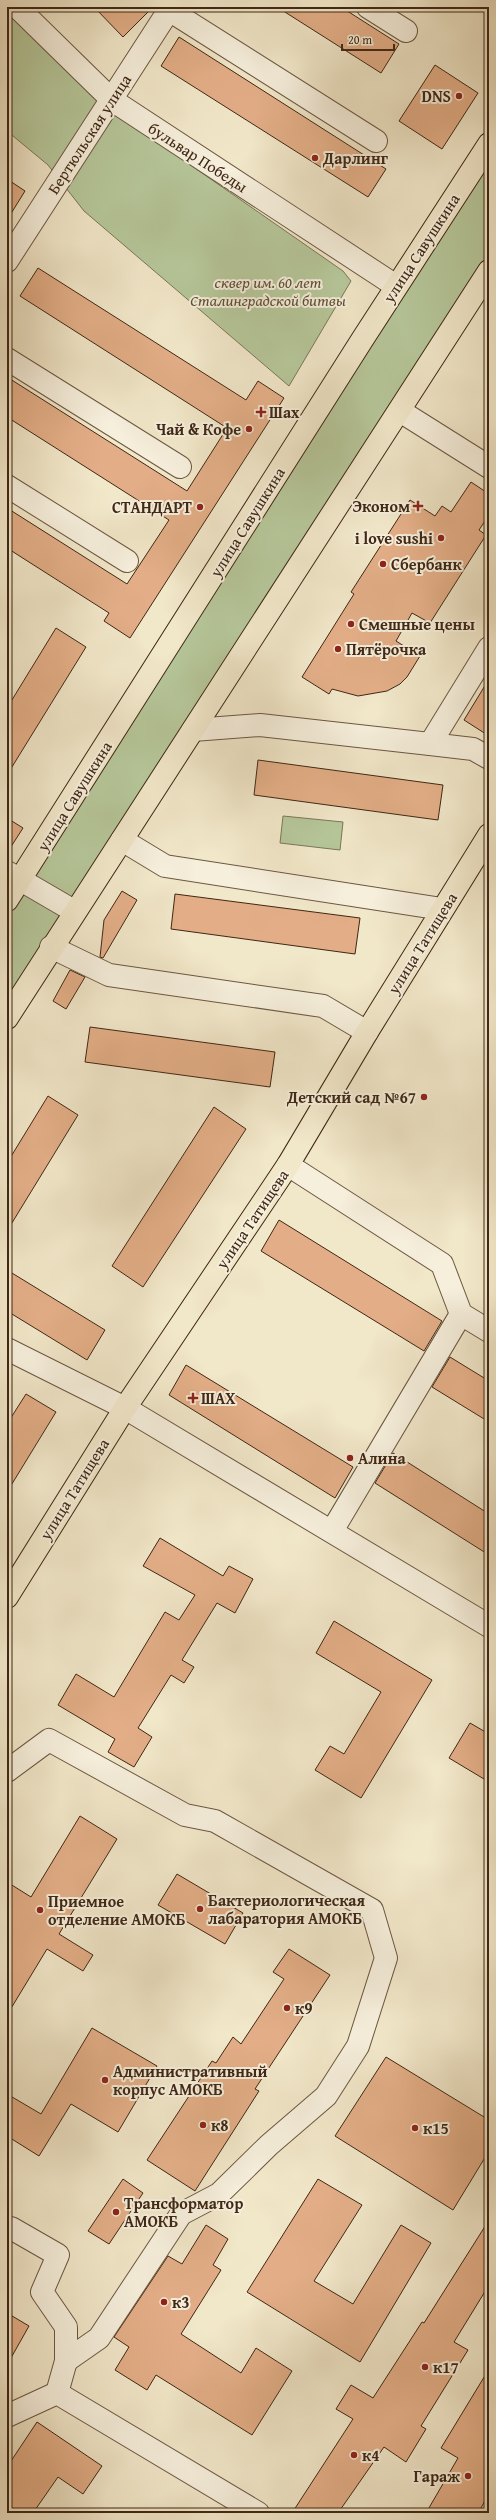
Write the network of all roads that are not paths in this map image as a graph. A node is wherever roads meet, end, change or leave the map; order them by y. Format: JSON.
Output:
{"nodes":[{"id":1,"x":17,"y":7,"type":"edge"},
{"id":2,"x":368,"y":7,"type":"edge"},
{"id":3,"x":170,"y":9,"type":"edge"},
{"id":4,"x":406,"y":31,"type":"dead end"},
{"id":5,"x":112,"y":100,"type":"junction"},
{"id":6,"x":376,"y":141,"type":"dead end"},
{"id":7,"x":489,"y":144,"type":"edge"},
{"id":8,"x":7,"y":261,"type":"edge"},
{"id":9,"x":489,"y":271,"type":"edge"},
{"id":10,"x":396,"y":286,"type":"junction"},
{"id":11,"x":7,"y":359,"type":"edge"},
{"id":12,"x":400,"y":411,"type":"junction"},
{"id":13,"x":180,"y":467,"type":"dead end"},
{"id":14,"x":489,"y":467,"type":"edge"},
{"id":15,"x":7,"y":486,"type":"edge"},
{"id":16,"x":127,"y":561,"type":"dead end"},
{"id":17,"x":489,"y":648,"type":"edge"},
{"id":18,"x":194,"y":730,"type":"junction"},
{"id":19,"x":430,"y":744,"type":"junction"},
{"id":20,"x":489,"y":758,"type":"edge"},
{"id":21,"x":122,"y":840,"type":"junction"},
{"id":22,"x":485,"y":849,"type":"edge"},
{"id":23,"x":13,"y":876,"type":"edge"},
{"id":24,"x":7,"y":900,"type":"edge"},
{"id":25,"x":442,"y":909,"type":"junction"},
{"id":26,"x":74,"y":911,"type":"junction"},
{"id":27,"x":51,"y":947,"type":"junction"},
{"id":28,"x":7,"y":1018,"type":"edge"},
{"id":29,"x":366,"y":1032,"type":"junction"},
{"id":30,"x":288,"y":1166,"type":"junction"},
{"id":31,"x":461,"y":1314,"type":"junction"},
{"id":32,"x":489,"y":1331,"type":"edge"},
{"id":33,"x":8,"y":1352,"type":"edge"},
{"id":34,"x":125,"y":1408,"type":"junction"},
{"id":35,"x":332,"y":1531,"type":"junction"},
{"id":36,"x":7,"y":1597,"type":"edge"},
{"id":37,"x":489,"y":1626,"type":"edge"},
{"id":38,"x":7,"y":1771,"type":"edge"},
{"id":39,"x":7,"y":2230,"type":"edge"},
{"id":40,"x":66,"y":2361,"type":"junction"},
{"id":41,"x":57,"y":2393,"type":"junction"},
{"id":42,"x":7,"y":2416,"type":"edge"},
{"id":43,"x":258,"y":2513,"type":"edge"}],
"edges":[{"from":1,"to":5,"type":"street","name":"бульвар Победы"},
{"from":2,"to":4,"type":"street"},
{"from":3,"to":5,"type":"street","name":"Бертюльская улица"},
{"from":3,"to":6,"type":"street"},
{"from":5,"to":8,"type":"street","name":"Бертюльская улица"},
{"from":5,"to":10,"type":"street","name":"бульвар Победы"},
{"from":7,"to":10,"type":"main road","name":"улица Савушкина"},
{"from":9,"to":12,"type":"main road"},
{"from":10,"to":23,"type":"main road","name":"улица Савушкина"},
{"from":11,"to":13,"type":"street"},
{"from":12,"to":14,"type":"street"},
{"from":12,"to":18,"type":"main road"},
{"from":15,"to":16,"type":"street"},
{"from":17,"to":19,"type":"street"},
{"from":18,"to":19,"type":"street"},
{"from":18,"to":21,"type":"main road"},
{"from":19,"to":20,"type":"street"},
{"from":21,"to":25,"type":"street"},
{"from":21,"to":26,"type":"main road"},
{"from":22,"to":25,"type":"main road","name":"улица Татищева"},
{"from":23,"to":24,"type":"main road","name":"улица Савушкина"},
{"from":23,"to":26,"type":"street"},
{"from":25,"to":29,"type":"main road","name":"улица Татищева"},
{"from":26,"to":27,"type":"main road"},
{"from":27,"to":28,"type":"main road"},
{"from":27,"to":29,"type":"street"},
{"from":29,"to":30,"type":"main road","name":"улица Татищева"},
{"from":30,"to":31,"type":"street"},
{"from":30,"to":34,"type":"main road","name":"улица Татищева"},
{"from":31,"to":32,"type":"street"},
{"from":31,"to":35,"type":"street"},
{"from":33,"to":34,"type":"street"},
{"from":34,"to":35,"type":"street"},
{"from":34,"to":36,"type":"main road","name":"улица Татищева"},
{"from":35,"to":37,"type":"street"},
{"from":38,"to":40,"type":"street"},
{"from":39,"to":40,"type":"street"},
{"from":40,"to":41,"type":"street"},
{"from":41,"to":42,"type":"street"},
{"from":41,"to":43,"type":"street"}]}
